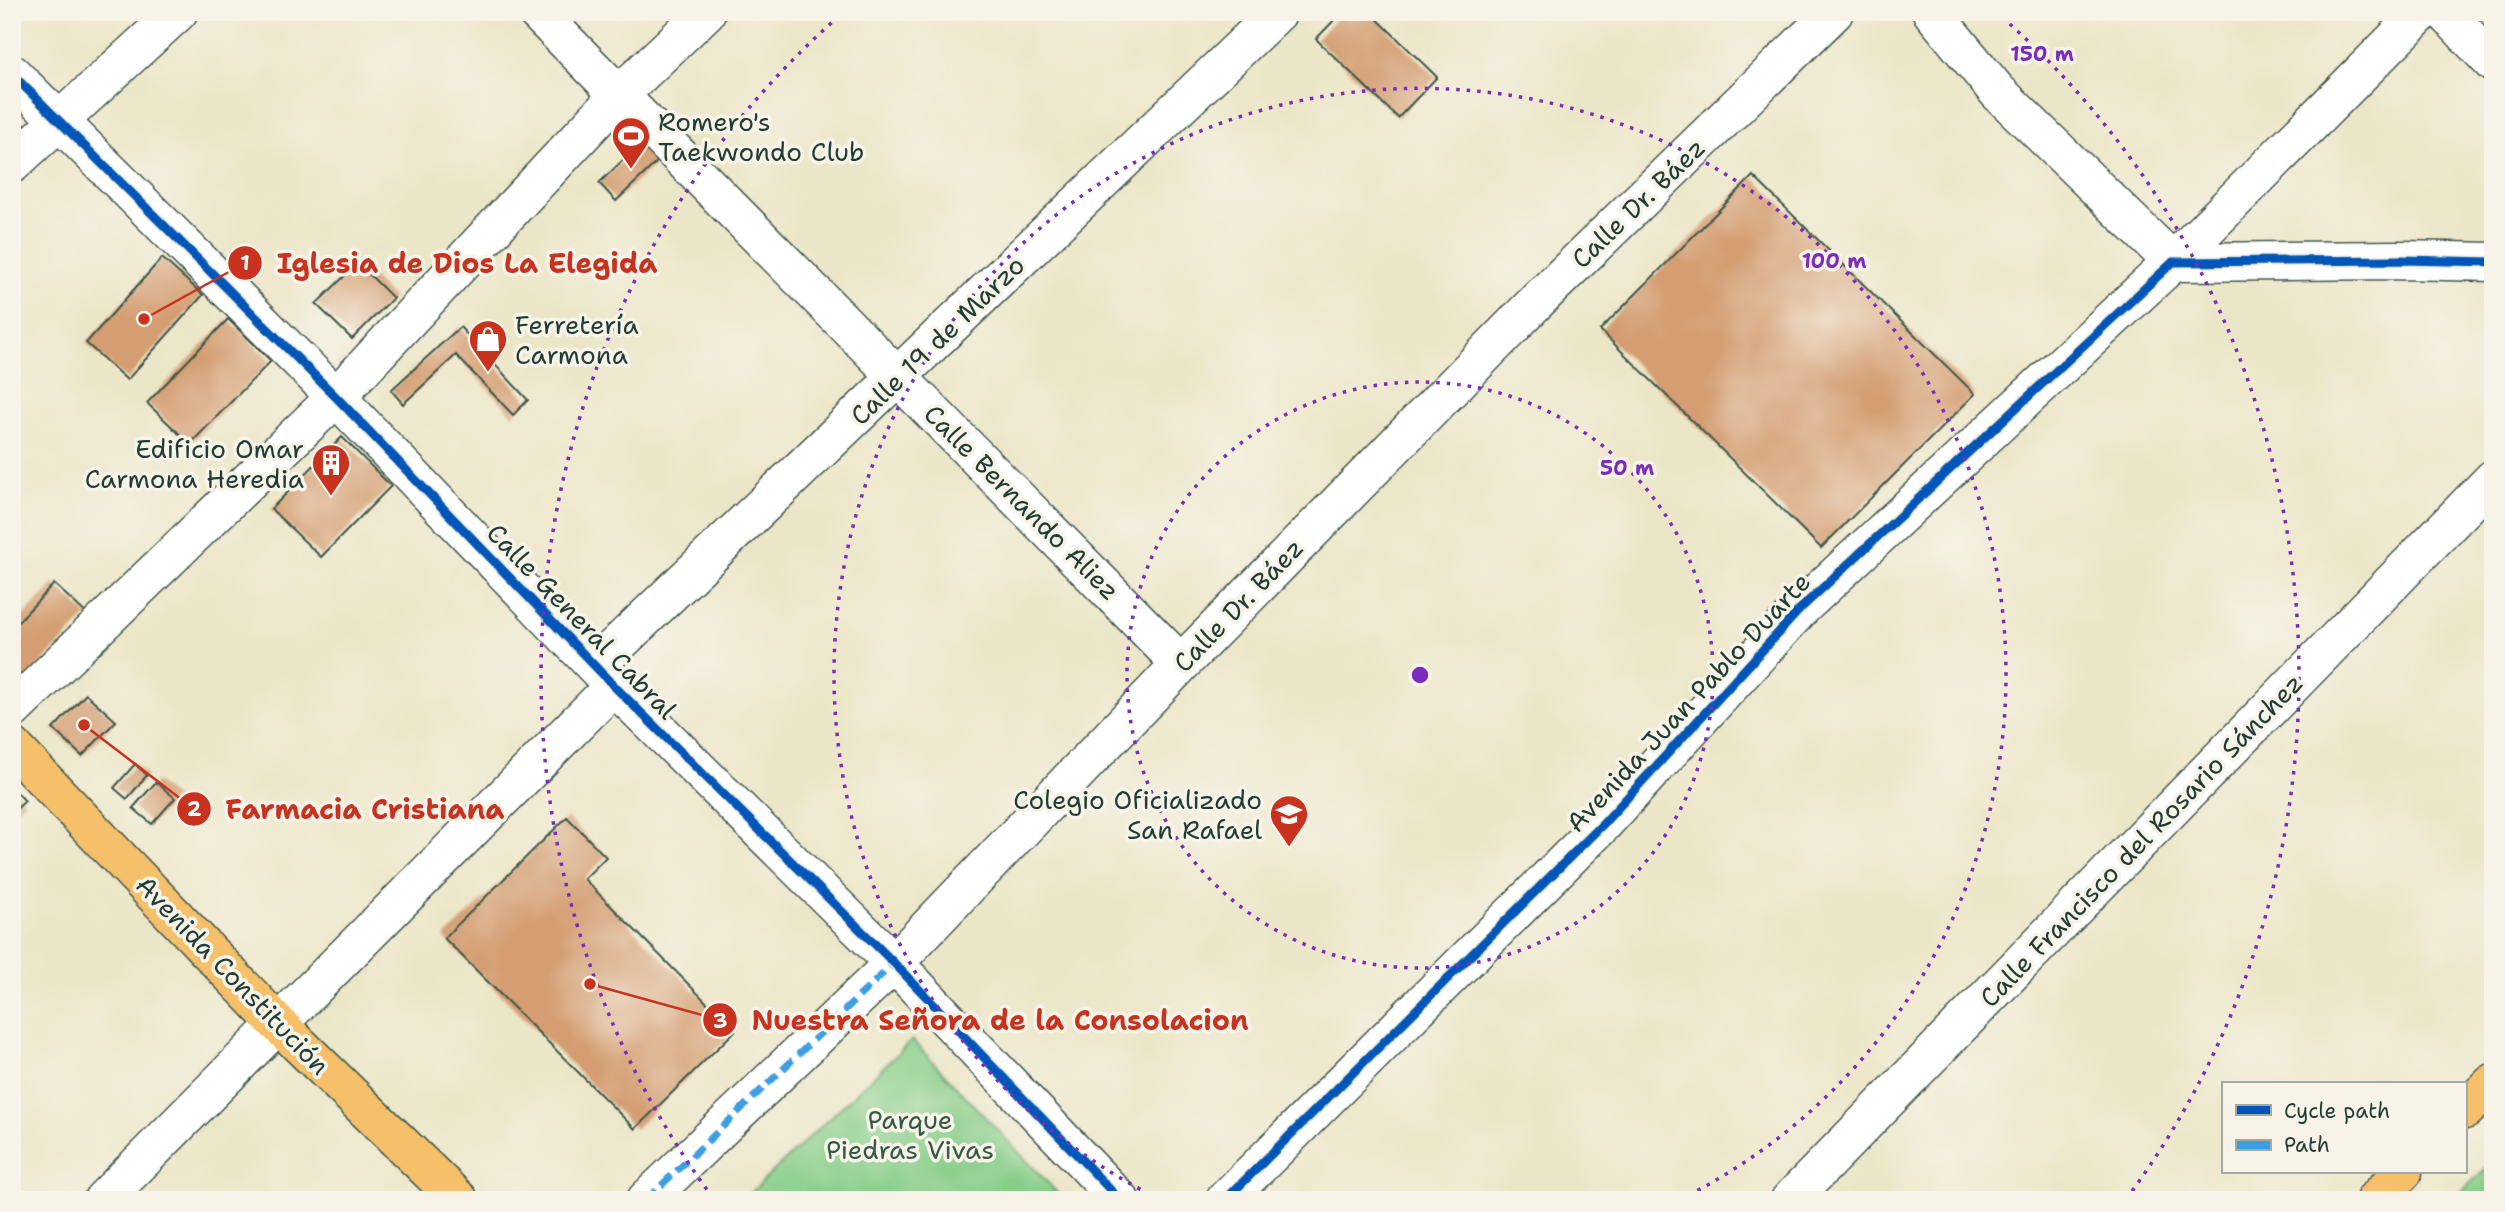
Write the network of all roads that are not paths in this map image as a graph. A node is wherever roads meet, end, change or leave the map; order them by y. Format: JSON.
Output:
{"nodes":[{"id":1,"x":178,"y":12,"type":"edge"},
{"id":2,"x":537,"y":12,"type":"edge"},
{"id":3,"x":706,"y":12,"type":"edge"},
{"id":4,"x":1278,"y":12,"type":"edge"},
{"id":5,"x":1834,"y":12,"type":"edge"},
{"id":6,"x":1932,"y":12,"type":"edge"},
{"id":7,"x":2422,"y":12,"type":"edge"},
{"id":8,"x":2445,"y":12,"type":"edge"},
{"id":9,"x":2493,"y":62,"type":"edge"},
{"id":10,"x":12,"y":74,"type":"edge"},
{"id":11,"x":618,"y":96,"type":"junction"},
{"id":12,"x":58,"y":121,"type":"junction"},
{"id":13,"x":12,"y":164,"type":"edge"},
{"id":14,"x":2173,"y":262,"type":"junction"},
{"id":15,"x":2493,"y":262,"type":"edge"},
{"id":16,"x":898,"y":377,"type":"junction"},
{"id":17,"x":336,"y":397,"type":"junction"},
{"id":18,"x":2493,"y":479,"type":"edge"},
{"id":19,"x":1181,"y":664,"type":"junction"},
{"id":20,"x":604,"y":676,"type":"junction"},
{"id":21,"x":12,"y":709,"type":"edge"},
{"id":22,"x":12,"y":746,"type":"edge"},
{"id":23,"x":894,"y":963,"type":"junction"},
{"id":24,"x":278,"y":1024,"type":"junction"},
{"id":25,"x":2493,"y":1083,"type":"edge"},
{"id":26,"x":2466,"y":1109,"type":"edge"},
{"id":27,"x":2401,"y":1174,"type":"edge"},
{"id":28,"x":103,"y":1200,"type":"edge"},
{"id":29,"x":459,"y":1200,"type":"edge"},
{"id":30,"x":646,"y":1200,"type":"edge"},
{"id":31,"x":1120,"y":1200,"type":"edge"},
{"id":32,"x":1225,"y":1200,"type":"edge"},
{"id":33,"x":1790,"y":1200,"type":"edge"},
{"id":34,"x":2375,"y":1200,"type":"edge"}],
"edges":[{"from":1,"to":12,"type":"street"},
{"from":2,"to":11,"type":"street","name":"Calle Bernando Aliez"},
{"from":3,"to":11,"type":"street"},
{"from":4,"to":16,"type":"street","name":"Calle 19 de Marzo"},
{"from":5,"to":19,"type":"street","name":"Calle Dr. Báez"},
{"from":6,"to":14,"type":"street"},
{"from":7,"to":14,"type":"street","name":"Avenida Juan Pablo Duarte"},
{"from":8,"to":9,"type":"street"},
{"from":10,"to":12,"type":"street","name":"Calle General Cabral"},
{"from":11,"to":16,"type":"street","name":"Calle Bernando Aliez"},
{"from":11,"to":17,"type":"street"},
{"from":12,"to":13,"type":"street"},
{"from":12,"to":17,"type":"street","name":"Calle General Cabral"},
{"from":14,"to":15,"type":"street"},
{"from":14,"to":32,"type":"street","name":"Avenida Juan Pablo Duarte"},
{"from":16,"to":19,"type":"street","name":"Calle Bernando Aliez"},
{"from":16,"to":20,"type":"street","name":"Calle 19 de Marzo"},
{"from":17,"to":20,"type":"street","name":"Calle General Cabral"},
{"from":17,"to":21,"type":"street"},
{"from":18,"to":33,"type":"street","name":"Calle Francisco del Rosario Sánchez"},
{"from":19,"to":23,"type":"street","name":"Calle Dr. Báez"},
{"from":20,"to":23,"type":"street","name":"Calle General Cabral"},
{"from":20,"to":24,"type":"street","name":"Calle 19 de Marzo"},
{"from":22,"to":24,"type":"main road","name":"Avenida Constitución"},
{"from":23,"to":30,"type":"street","name":"Calle Dr. Báez"},
{"from":23,"to":31,"type":"street","name":"Calle General Cabral"},
{"from":24,"to":28,"type":"street","name":"Calle 19 de Marzo"},
{"from":24,"to":29,"type":"main road","name":"Avenida Constitución"},
{"from":25,"to":26,"type":"main road"},
{"from":27,"to":34,"type":"main road"}]}
